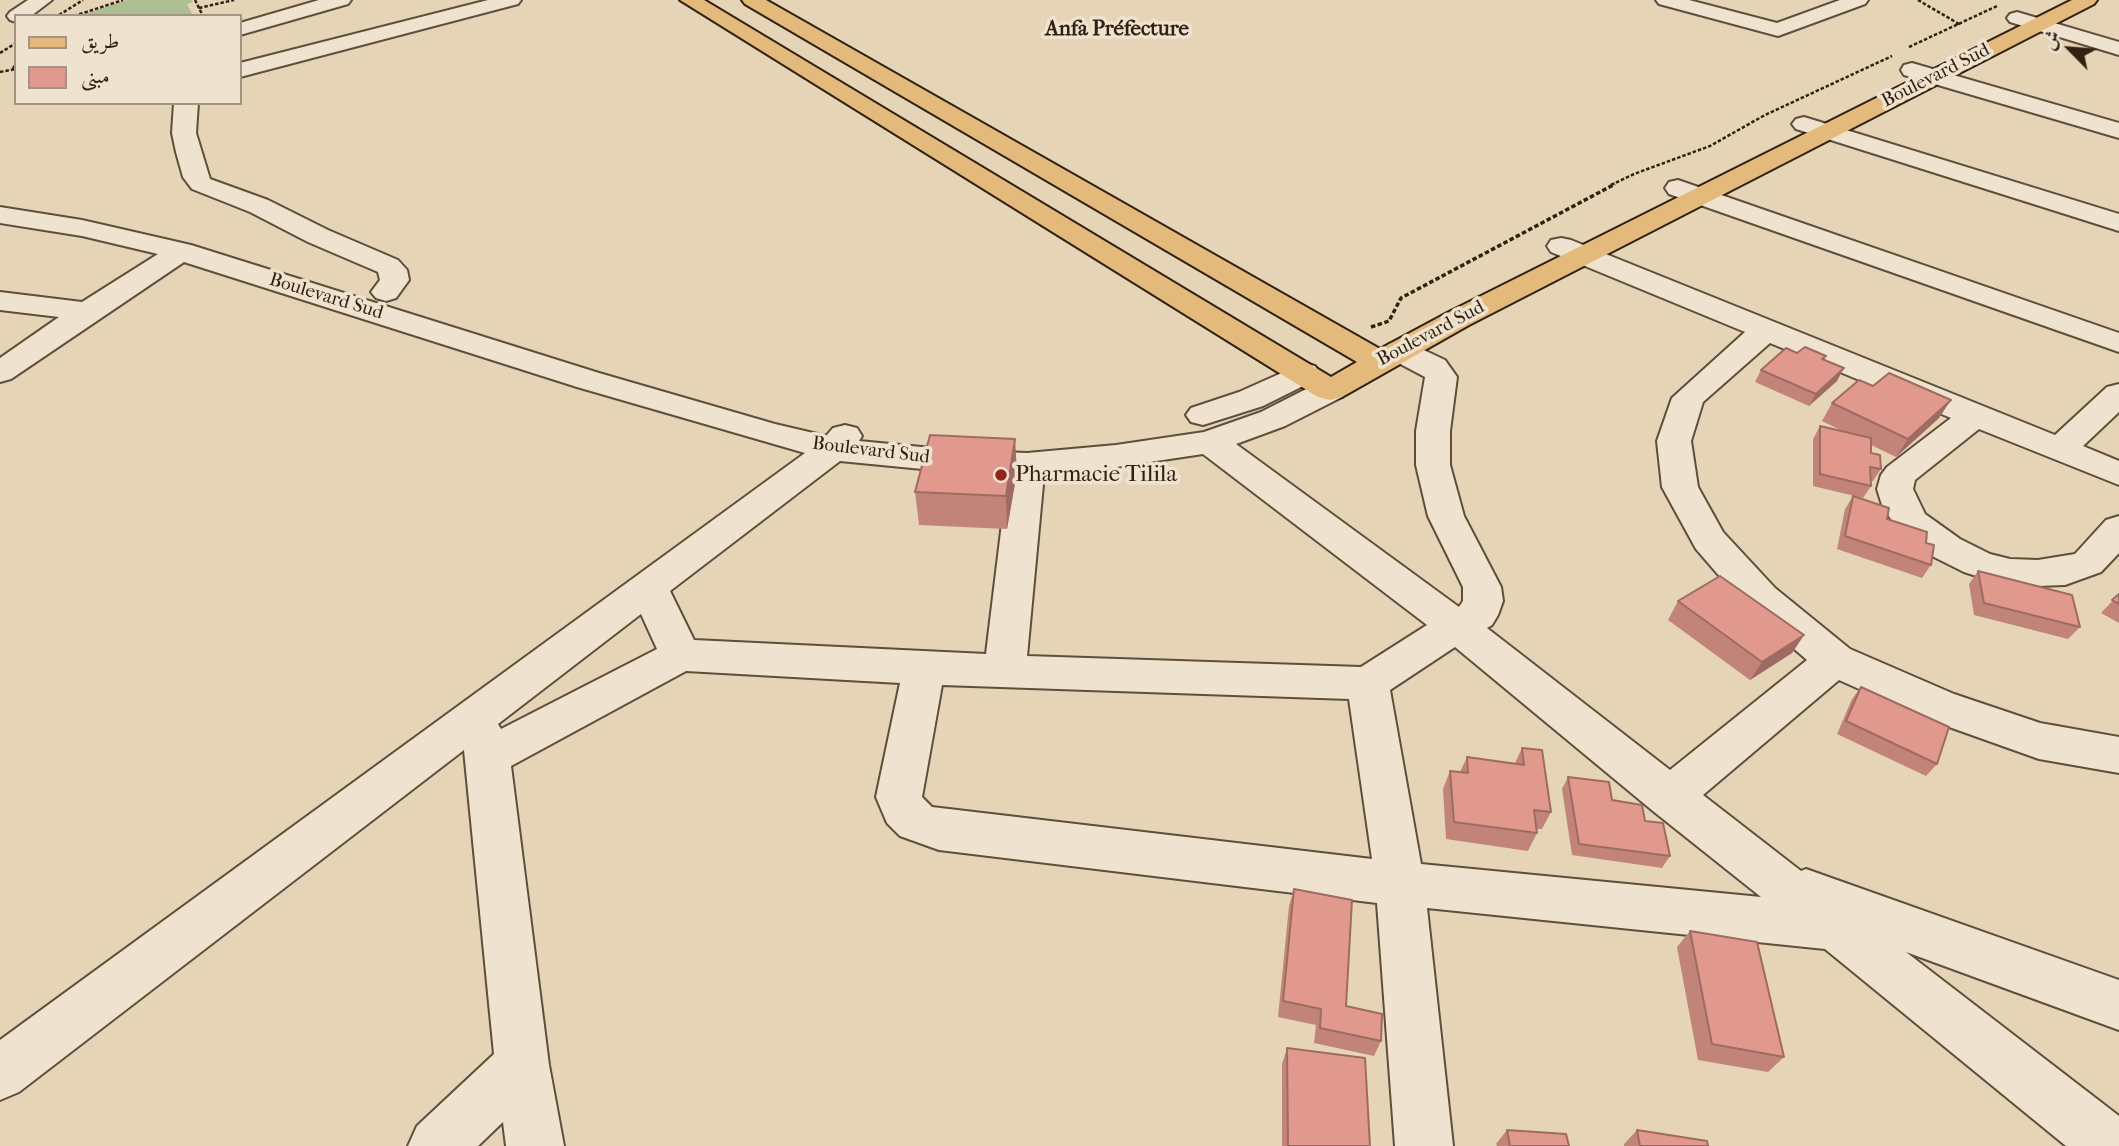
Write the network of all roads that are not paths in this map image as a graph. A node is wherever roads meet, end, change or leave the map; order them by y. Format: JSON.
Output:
{"nodes":[{"id":1,"x":341,"y":0,"type":"edge"},
{"id":2,"x":512,"y":0,"type":"edge"},
{"id":3,"x":690,"y":0,"type":"edge"},
{"id":4,"x":752,"y":0,"type":"edge"},
{"id":5,"x":1666,"y":0,"type":"edge"},
{"id":6,"x":1800,"y":0,"type":"edge"},
{"id":7,"x":1858,"y":0,"type":"edge"},
{"id":8,"x":2053,"y":0,"type":"edge"},
{"id":9,"x":2087,"y":0,"type":"edge"},
{"id":10,"x":59,"y":9,"type":"edge"},
{"id":11,"x":1832,"y":10,"type":"junction"},
{"id":12,"x":28,"y":14,"type":"edge"},
{"id":13,"x":2027,"y":21,"type":"junction"},
{"id":14,"x":14,"y":22,"type":"edge"},
{"id":15,"x":242,"y":28,"type":"edge"},
{"id":16,"x":8,"y":38,"type":"edge"},
{"id":17,"x":2119,"y":49,"type":"edge"},
{"id":18,"x":242,"y":69,"type":"edge"},
{"id":19,"x":1923,"y":74,"type":"junction"},
{"id":20,"x":186,"y":105,"type":"edge"},
{"id":21,"x":1816,"y":128,"type":"junction"},
{"id":22,"x":2119,"y":131,"type":"edge"},
{"id":23,"x":1690,"y":192,"type":"junction"},
{"id":24,"x":2,"y":212,"type":"edge"},
{"id":25,"x":2119,"y":223,"type":"edge"},
{"id":26,"x":181,"y":251,"type":"junction"},
{"id":27,"x":1572,"y":251,"type":"junction"},
{"id":28,"x":386,"y":292,"type":"junction"},
{"id":29,"x":0,"y":301,"type":"edge"},
{"id":30,"x":87,"y":312,"type":"junction"},
{"id":31,"x":1766,"y":330,"type":"junction"},
{"id":32,"x":2119,"y":343,"type":"edge"},
{"id":33,"x":1378,"y":354,"type":"junction"},
{"id":34,"x":0,"y":372,"type":"edge"},
{"id":35,"x":1317,"y":381,"type":"junction"},
{"id":36,"x":2119,"y":394,"type":"edge"},
{"id":37,"x":1974,"y":416,"type":"junction"},
{"id":38,"x":843,"y":438,"type":"junction"},
{"id":39,"x":1210,"y":442,"type":"junction"},
{"id":40,"x":2060,"y":450,"type":"junction"},
{"id":41,"x":1027,"y":464,"type":"junction"},
{"id":42,"x":2119,"y":474,"type":"edge"},
{"id":43,"x":2119,"y":528,"type":"edge"},
{"id":44,"x":649,"y":587,"type":"junction"},
{"id":45,"x":1456,"y":626,"type":"junction"},
{"id":46,"x":680,"y":655,"type":"junction"},
{"id":47,"x":1835,"y":660,"type":"junction"},
{"id":48,"x":924,"y":668,"type":"junction"},
{"id":49,"x":1005,"y":670,"type":"junction"},
{"id":50,"x":1368,"y":683,"type":"junction"},
{"id":51,"x":481,"y":737,"type":"junction"},
{"id":52,"x":2119,"y":755,"type":"edge"},
{"id":53,"x":1669,"y":797,"type":"junction"},
{"id":54,"x":1778,"y":881,"type":"junction"},
{"id":55,"x":1400,"y":884,"type":"junction"},
{"id":56,"x":1834,"y":927,"type":"junction"},
{"id":57,"x":2119,"y":1005,"type":"edge"},
{"id":58,"x":522,"y":1065,"type":"junction"},
{"id":59,"x":0,"y":1073,"type":"edge"},
{"id":60,"x":437,"y":1146,"type":"edge"},
{"id":61,"x":534,"y":1146,"type":"edge"},
{"id":62,"x":1424,"y":1146,"type":"edge"},
{"id":63,"x":2111,"y":1146,"type":"edge"}],
"edges":[{"from":1,"to":15,"type":"street"},
{"from":2,"to":18,"type":"street"},
{"from":3,"to":35,"type":"main road"},
{"from":4,"to":33,"type":"main road"},
{"from":5,"to":11,"type":"street"},
{"from":6,"to":11,"type":"street"},
{"from":7,"to":11,"type":"street"},
{"from":8,"to":13,"type":"main road","name":"Boulevard Sud"},
{"from":9,"to":13,"type":"main road","name":"Boulevard Sud"},
{"from":10,"to":12,"type":"street"},
{"from":13,"to":17,"type":"street"},
{"from":13,"to":19,"type":"main road","name":"Boulevard Sud"},
{"from":14,"to":16,"type":"street"},
{"from":19,"to":21,"type":"main road","name":"Boulevard Sud"},
{"from":19,"to":22,"type":"street"},
{"from":20,"to":28,"type":"street"},
{"from":21,"to":23,"type":"main road","name":"Boulevard Sud"},
{"from":21,"to":25,"type":"street"},
{"from":23,"to":27,"type":"main road","name":"Boulevard Sud"},
{"from":23,"to":32,"type":"street"},
{"from":24,"to":26,"type":"street","name":"Boulevard Sud"},
{"from":24,"to":28,"type":"street","name":"Boulevard Sud"},
{"from":26,"to":30,"type":"street"},
{"from":26,"to":38,"type":"street","name":"Boulevard Sud"},
{"from":27,"to":31,"type":"street"},
{"from":27,"to":33,"type":"main road","name":"Boulevard Sud"},
{"from":27,"to":33,"type":"main road","name":"Boulevard Sud"},
{"from":28,"to":38,"type":"street","name":"Boulevard Sud"},
{"from":29,"to":30,"type":"street"},
{"from":30,"to":34,"type":"street"},
{"from":31,"to":37,"type":"street"},
{"from":31,"to":47,"type":"street"},
{"from":33,"to":35,"type":"main road","name":"Boulevard Sud"},
{"from":33,"to":45,"type":"street"},
{"from":35,"to":38,"type":"street","name":"Boulevard Sud"},
{"from":35,"to":39,"type":"street","name":"Boulevard Sud"},
{"from":36,"to":40,"type":"street"},
{"from":37,"to":40,"type":"street"},
{"from":37,"to":43,"type":"street"},
{"from":38,"to":41,"type":"street","name":"Boulevard Sud"},
{"from":38,"to":44,"type":"street"},
{"from":39,"to":41,"type":"street","name":"Boulevard Sud"},
{"from":39,"to":45,"type":"street"},
{"from":40,"to":42,"type":"street"},
{"from":41,"to":49,"type":"street"},
{"from":44,"to":46,"type":"street"},
{"from":44,"to":51,"type":"street"},
{"from":45,"to":50,"type":"street"},
{"from":45,"to":53,"type":"street"},
{"from":46,"to":48,"type":"street"},
{"from":46,"to":51,"type":"street"},
{"from":47,"to":52,"type":"street"},
{"from":47,"to":53,"type":"street"},
{"from":48,"to":49,"type":"street"},
{"from":48,"to":55,"type":"street"},
{"from":49,"to":50,"type":"street"},
{"from":50,"to":55,"type":"street"},
{"from":51,"to":58,"type":"street"},
{"from":51,"to":59,"type":"street"},
{"from":53,"to":54,"type":"street"},
{"from":54,"to":56,"type":"street"},
{"from":54,"to":57,"type":"street"},
{"from":55,"to":56,"type":"street"},
{"from":55,"to":62,"type":"street"},
{"from":56,"to":63,"type":"street"},
{"from":58,"to":60,"type":"street"},
{"from":58,"to":61,"type":"street"}]}
